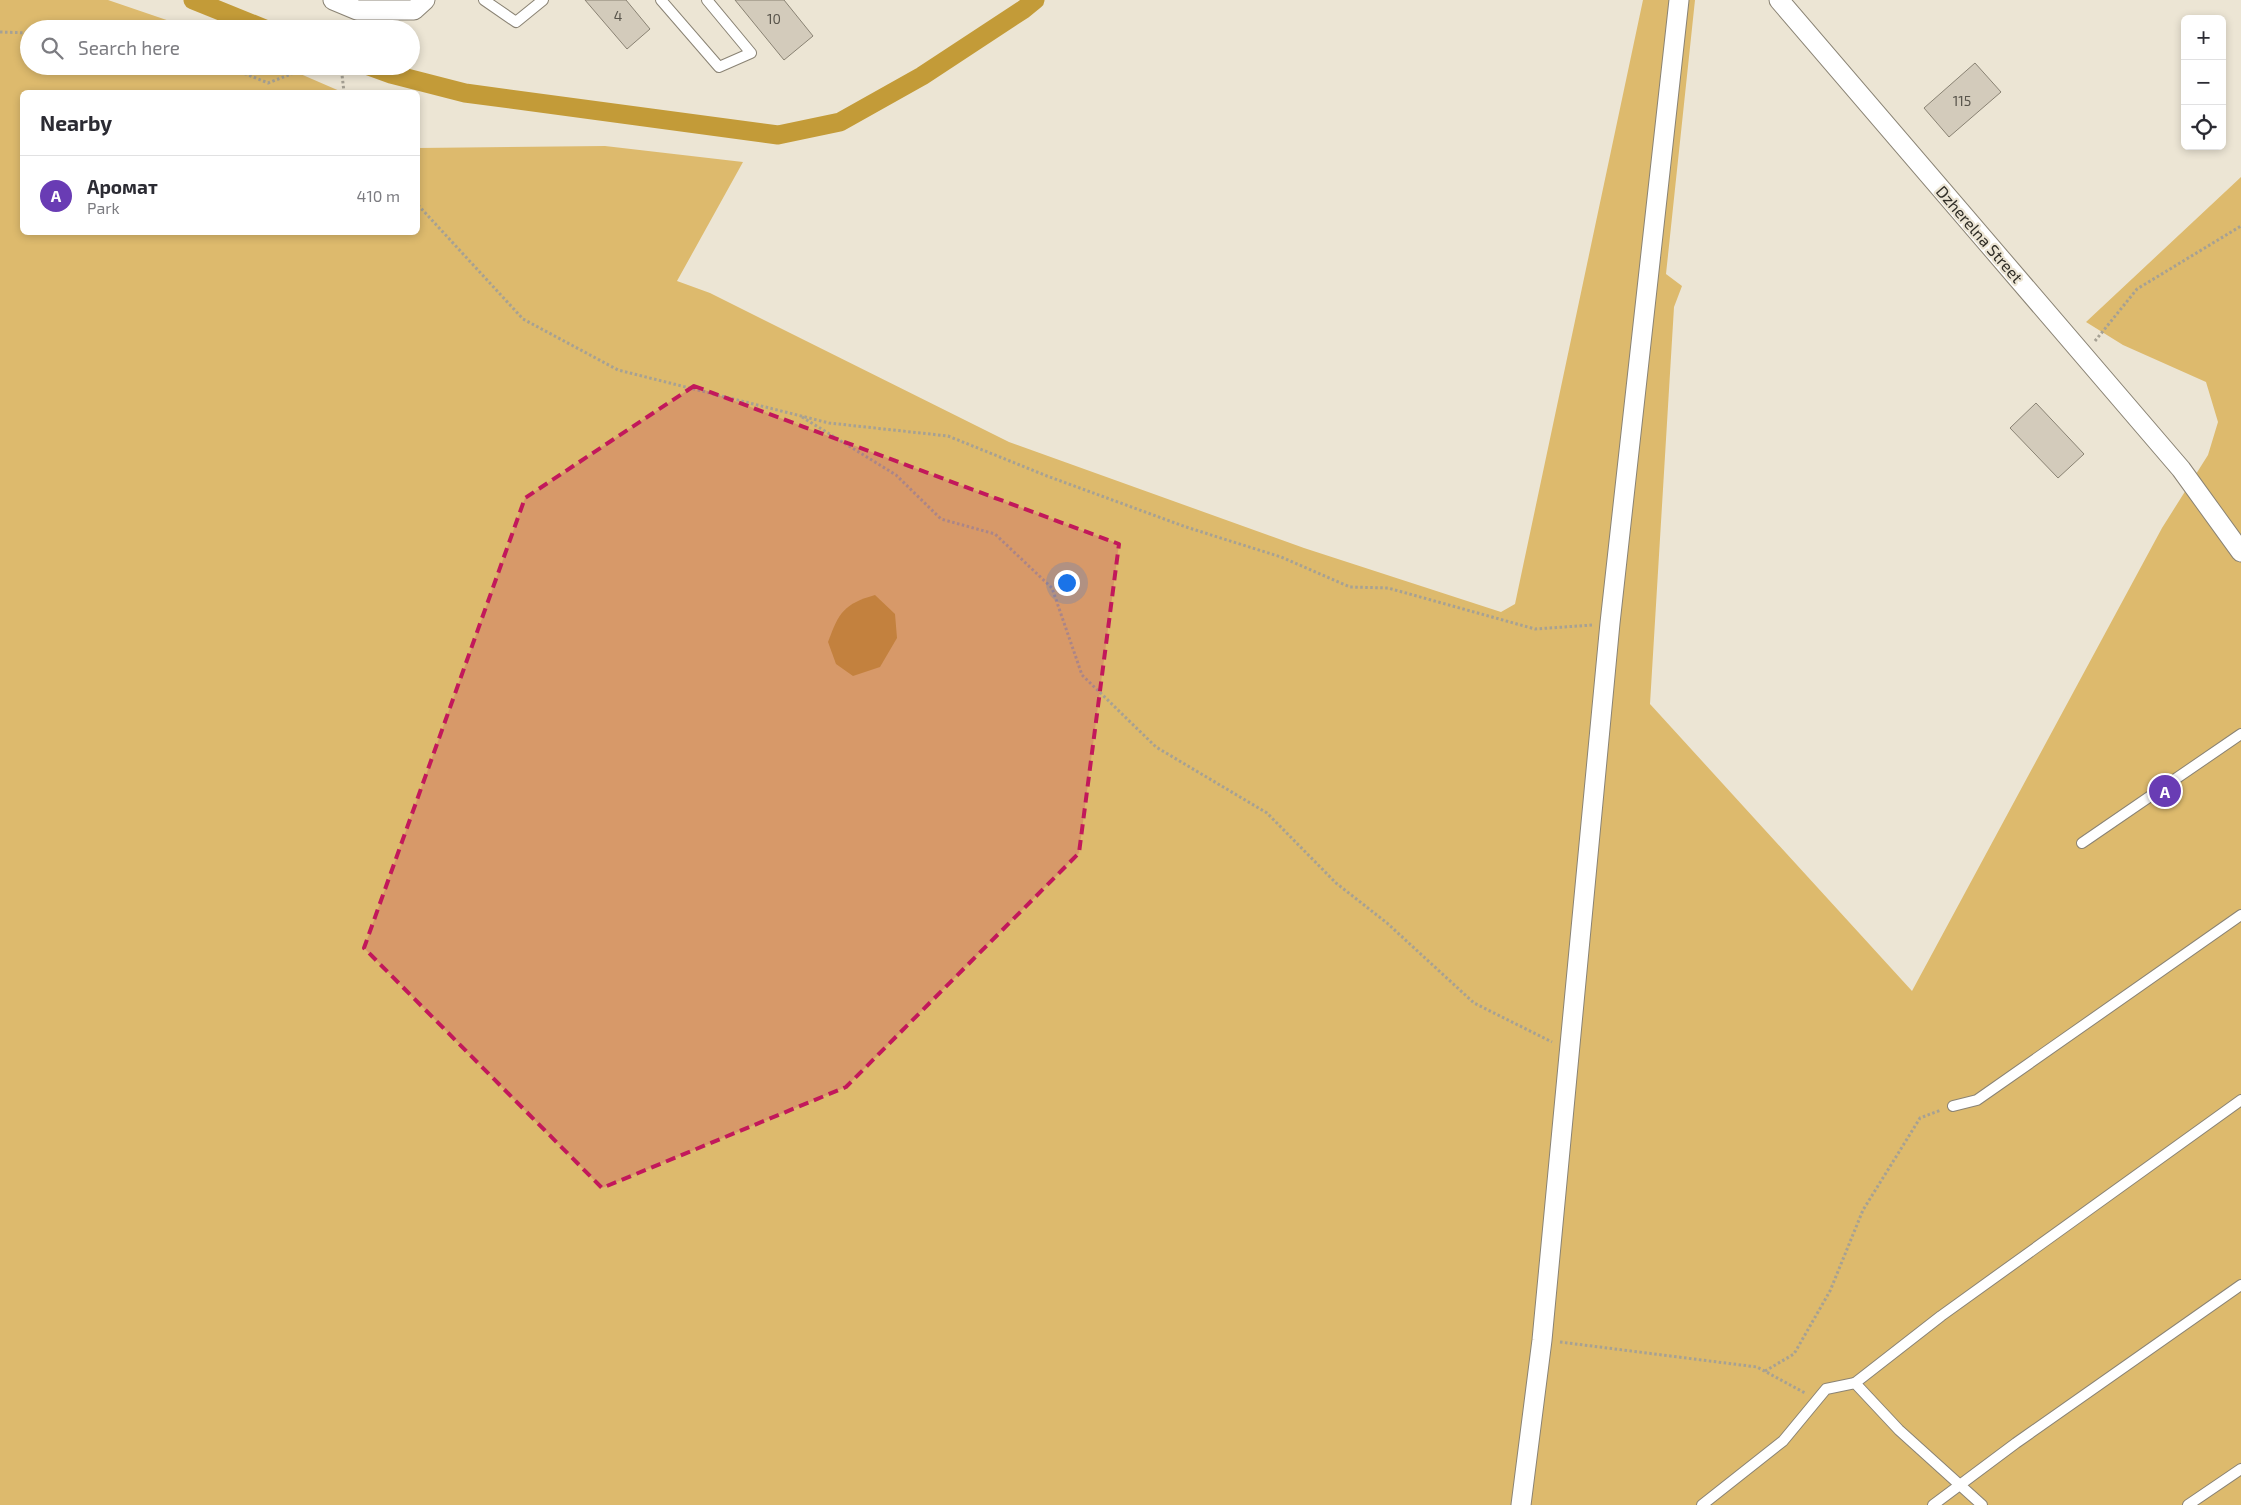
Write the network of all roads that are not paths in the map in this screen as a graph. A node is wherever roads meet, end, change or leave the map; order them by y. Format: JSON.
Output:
{"nodes":[{"id":1,"x":334,"y":0,"type":"edge"},
{"id":2,"x":425,"y":0,"type":"edge"},
{"id":3,"x":484,"y":0,"type":"edge"},
{"id":4,"x":543,"y":0,"type":"edge"},
{"id":5,"x":661,"y":0,"type":"edge"},
{"id":6,"x":707,"y":0,"type":"edge"},
{"id":7,"x":1679,"y":0,"type":"edge"},
{"id":8,"x":1779,"y":0,"type":"edge"},
{"id":9,"x":2241,"y":552,"type":"edge"},
{"id":10,"x":2241,"y":734,"type":"edge"},
{"id":11,"x":2082,"y":843,"type":"dead end"},
{"id":12,"x":2241,"y":915,"type":"edge"},
{"id":13,"x":2241,"y":1100,"type":"edge"},
{"id":14,"x":1953,"y":1106,"type":"road end"},
{"id":15,"x":2241,"y":1285,"type":"edge"},
{"id":16,"x":1855,"y":1383,"type":"junction"},
{"id":17,"x":2241,"y":1469,"type":"edge"},
{"id":18,"x":1960,"y":1484,"type":"junction"},
{"id":19,"x":1521,"y":1505,"type":"edge"},
{"id":20,"x":1702,"y":1505,"type":"edge"},
{"id":21,"x":1933,"y":1505,"type":"edge"},
{"id":22,"x":1982,"y":1505,"type":"edge"},
{"id":23,"x":2188,"y":1505,"type":"edge"}],
"edges":[{"from":1,"to":2,"type":"street"},
{"from":3,"to":4,"type":"lane"},
{"from":5,"to":6,"type":"lane"},
{"from":7,"to":19,"type":"street"},
{"from":8,"to":9,"type":"street","name":"Dzherelna Street"},
{"from":10,"to":11,"type":"lane"},
{"from":12,"to":14,"type":"lane"},
{"from":13,"to":16,"type":"lane"},
{"from":15,"to":18,"type":"lane"},
{"from":16,"to":18,"type":"lane"},
{"from":16,"to":20,"type":"lane"},
{"from":17,"to":23,"type":"lane"},
{"from":18,"to":21,"type":"lane"},
{"from":18,"to":22,"type":"lane"}]}
